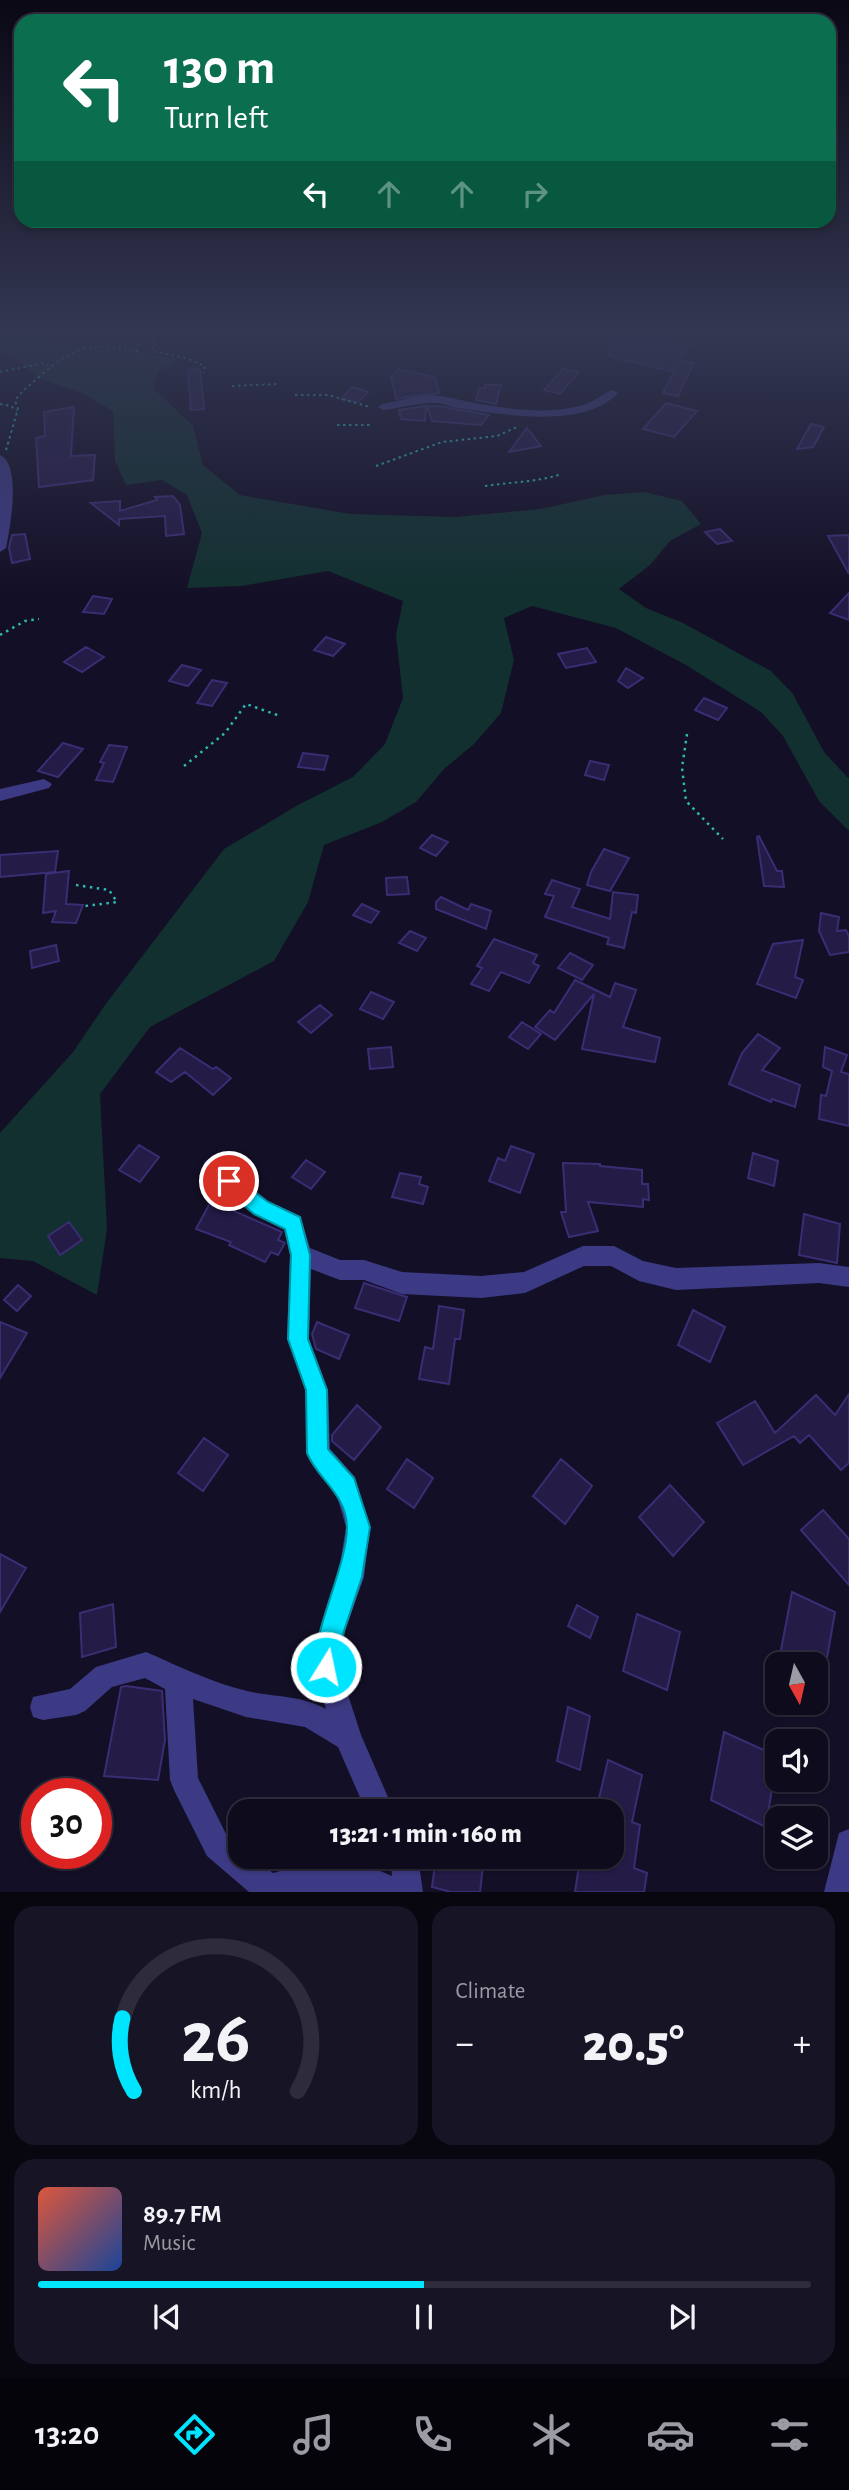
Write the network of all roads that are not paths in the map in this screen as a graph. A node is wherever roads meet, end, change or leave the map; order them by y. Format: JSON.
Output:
{"nodes":[{"id":1,"x":0,"y":456,"type":"edge"},
{"id":2,"x":0,"y":548,"type":"edge"},
{"id":3,"x":44,"y":785,"type":"dead end"},
{"id":4,"x":0,"y":795,"type":"edge"},
{"id":5,"x":212,"y":1168,"type":"dead end"},
{"id":6,"x":300,"y":1255,"type":"junction"},
{"id":7,"x":849,"y":1278,"type":"edge"},
{"id":8,"x":178,"y":1681,"type":"junction"},
{"id":9,"x":43,"y":1707,"type":"dead end"},
{"id":10,"x":348,"y":1737,"type":"junction"},
{"id":11,"x":375,"y":1799,"type":"edge"},
{"id":12,"x":849,"y":1843,"type":"edge"},
{"id":13,"x":405,"y":1869,"type":"edge"},
{"id":14,"x":394,"y":1892,"type":"edge"},
{"id":15,"x":408,"y":1892,"type":"edge"},
{"id":16,"x":838,"y":1892,"type":"edge"}],
"edges":[{"from":1,"to":2,"type":"street"},
{"from":3,"to":4,"type":"street"},
{"from":5,"to":6,"type":"street"},
{"from":6,"to":7,"type":"street"},
{"from":6,"to":10,"type":"street"},
{"from":8,"to":9,"type":"street"},
{"from":8,"to":10,"type":"street"},
{"from":8,"to":14,"type":"street"},
{"from":10,"to":11,"type":"street"},
{"from":12,"to":16,"type":"street"},
{"from":13,"to":15,"type":"street"}]}
